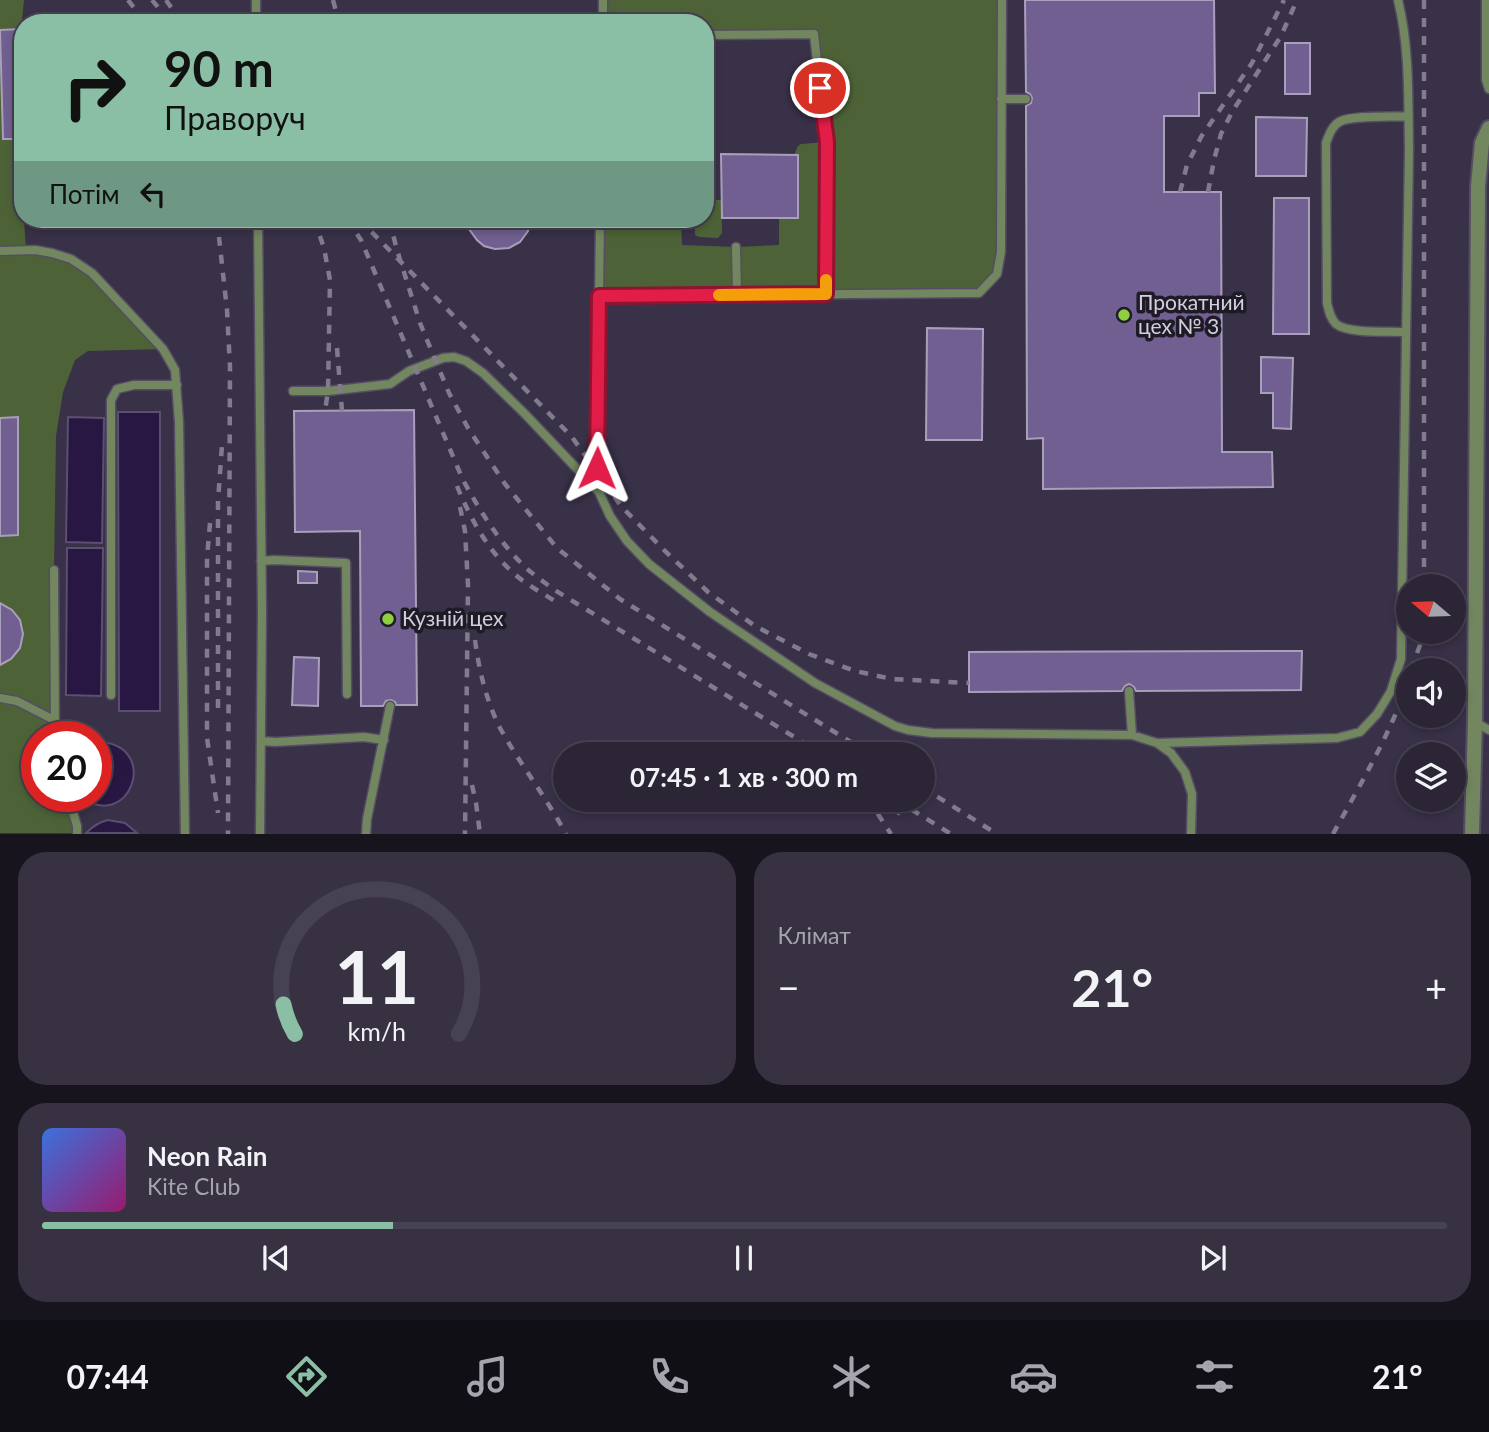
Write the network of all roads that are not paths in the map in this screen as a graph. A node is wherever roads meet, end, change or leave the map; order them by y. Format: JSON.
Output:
{"nodes":[{"id":1,"x":1002,"y":0,"type":"edge"},
{"id":2,"x":1398,"y":0,"type":"edge"},
{"id":3,"x":1486,"y":0,"type":"edge"},
{"id":4,"x":714,"y":35,"type":"edge"},
{"id":5,"x":1489,"y":89,"type":"edge"},
{"id":6,"x":1001,"y":99,"type":"junction"},
{"id":7,"x":1026,"y":99,"type":"dead end"},
{"id":8,"x":1408,"y":116,"type":"junction"},
{"id":9,"x":1489,"y":128,"type":"edge"},
{"id":10,"x":258,"y":228,"type":"edge"},
{"id":11,"x":600,"y":228,"type":"edge"},
{"id":12,"x":736,"y":247,"type":"dead end"},
{"id":13,"x":0,"y":251,"type":"edge"},
{"id":14,"x":826,"y":294,"type":"junction"},
{"id":15,"x":737,"y":295,"type":"junction"},
{"id":16,"x":599,"y":296,"type":"junction"},
{"id":17,"x":1405,"y":332,"type":"junction"},
{"id":18,"x":177,"y":384,"type":"junction"},
{"id":19,"x":293,"y":391,"type":"dead end"},
{"id":20,"x":599,"y":492,"type":"junction"},
{"id":21,"x":261,"y":561,"type":"junction"},
{"id":22,"x":54,"y":570,"type":"dead end"},
{"id":23,"x":1129,"y":691,"type":"dead end"},
{"id":24,"x":347,"y":694,"type":"dead end"},
{"id":25,"x":111,"y":695,"type":"dead end"},
{"id":26,"x":0,"y":698,"type":"edge"},
{"id":27,"x":390,"y":706,"type":"dead end"},
{"id":28,"x":54,"y":720,"type":"joint"},
{"id":29,"x":1475,"y":722,"type":"junction"},
{"id":30,"x":1489,"y":730,"type":"edge"},
{"id":31,"x":1132,"y":735,"type":"junction"},
{"id":32,"x":384,"y":740,"type":"junction"},
{"id":33,"x":261,"y":741,"type":"junction"},
{"id":34,"x":1157,"y":743,"type":"junction"},
{"id":35,"x":73,"y":812,"type":"edge"},
{"id":36,"x":77,"y":834,"type":"edge"},
{"id":37,"x":185,"y":834,"type":"edge"},
{"id":38,"x":260,"y":834,"type":"edge"},
{"id":39,"x":366,"y":834,"type":"edge"},
{"id":40,"x":1191,"y":834,"type":"edge"},
{"id":41,"x":1472,"y":834,"type":"edge"}],
"edges":[{"from":1,"to":6,"type":"lane"},
{"from":2,"to":8,"type":"lane"},
{"from":3,"to":5,"type":"lane"},
{"from":4,"to":14,"type":"lane"},
{"from":6,"to":7,"type":"lane"},
{"from":6,"to":14,"type":"lane"},
{"from":8,"to":17,"type":"lane"},
{"from":8,"to":17,"type":"lane"},
{"from":9,"to":29,"type":"street"},
{"from":10,"to":21,"type":"lane"},
{"from":11,"to":16,"type":"lane"},
{"from":12,"to":15,"type":"lane"},
{"from":13,"to":18,"type":"lane"},
{"from":14,"to":15,"type":"lane"},
{"from":15,"to":16,"type":"lane"},
{"from":16,"to":20,"type":"lane"},
{"from":17,"to":34,"type":"lane"},
{"from":18,"to":25,"type":"lane"},
{"from":18,"to":37,"type":"lane"},
{"from":19,"to":20,"type":"lane"},
{"from":20,"to":31,"type":"lane"},
{"from":21,"to":24,"type":"lane"},
{"from":21,"to":33,"type":"lane"},
{"from":22,"to":28,"type":"lane"},
{"from":23,"to":31,"type":"lane"},
{"from":26,"to":28,"type":"lane"},
{"from":27,"to":32,"type":"lane"},
{"from":29,"to":30,"type":"lane"},
{"from":29,"to":41,"type":"street"},
{"from":31,"to":34,"type":"lane"},
{"from":32,"to":33,"type":"lane"},
{"from":32,"to":39,"type":"lane"},
{"from":33,"to":38,"type":"lane"},
{"from":34,"to":40,"type":"lane"},
{"from":35,"to":36,"type":"lane"}]}
